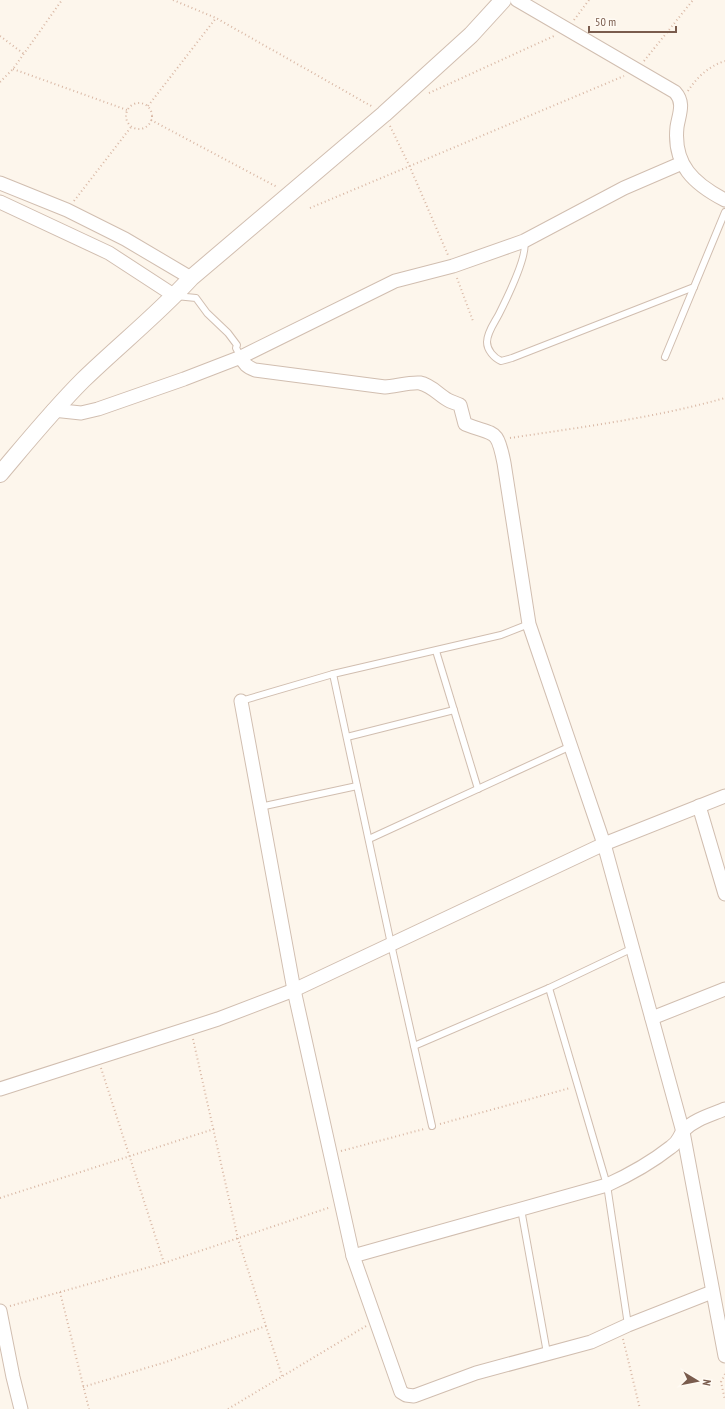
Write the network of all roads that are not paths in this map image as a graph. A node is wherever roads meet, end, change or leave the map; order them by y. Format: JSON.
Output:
{"nodes":[{"id":1,"x":503,"y":0,"type":"edge"},
{"id":2,"x":517,"y":0,"type":"edge"},
{"id":3,"x":682,"y":163,"type":"junction"},
{"id":4,"x":0,"y":183,"type":"edge"},
{"id":5,"x":725,"y":200,"type":"edge"},
{"id":6,"x":0,"y":202,"type":"edge"},
{"id":7,"x":725,"y":212,"type":"edge"},
{"id":8,"x":524,"y":241,"type":"junction"},
{"id":9,"x":191,"y":278,"type":"junction"},
{"id":10,"x":694,"y":287,"type":"junction"},
{"id":11,"x":175,"y":296,"type":"junction"},
{"id":12,"x":241,"y":356,"type":"junction"},
{"id":13,"x":665,"y":357,"type":"dead end"},
{"id":14,"x":53,"y":410,"type":"junction"},
{"id":15,"x":0,"y":474,"type":"edge"},
{"id":16,"x":529,"y":624,"type":"junction"},
{"id":17,"x":436,"y":651,"type":"junction"},
{"id":18,"x":334,"y":674,"type":"junction"},
{"id":19,"x":241,"y":701,"type":"joint"},
{"id":20,"x":454,"y":710,"type":"junction"},
{"id":21,"x":347,"y":737,"type":"junction"},
{"id":22,"x":571,"y":746,"type":"junction"},
{"id":23,"x":357,"y":786,"type":"junction"},
{"id":24,"x":478,"y":789,"type":"junction"},
{"id":25,"x":725,"y":796,"type":"edge"},
{"id":26,"x":699,"y":806,"type":"junction"},
{"id":27,"x":260,"y":807,"type":"junction"},
{"id":28,"x":369,"y":839,"type":"junction"},
{"id":29,"x":604,"y":844,"type":"junction"},
{"id":30,"x":725,"y":894,"type":"edge"},
{"id":31,"x":391,"y":944,"type":"junction"},
{"id":32,"x":632,"y":948,"type":"junction"},
{"id":33,"x":549,"y":988,"type":"junction"},
{"id":34,"x":725,"y":989,"type":"edge"},
{"id":35,"x":294,"y":990,"type":"junction"},
{"id":36,"x":652,"y":1018,"type":"junction"},
{"id":37,"x":414,"y":1046,"type":"junction"},
{"id":38,"x":0,"y":1089,"type":"edge"},
{"id":39,"x":725,"y":1109,"type":"edge"},
{"id":40,"x":432,"y":1126,"type":"road end"},
{"id":41,"x":683,"y":1132,"type":"junction"},
{"id":42,"x":607,"y":1185,"type":"junction"},
{"id":43,"x":521,"y":1209,"type":"junction"},
{"id":44,"x":353,"y":1256,"type":"junction"},
{"id":45,"x":712,"y":1292,"type":"junction"},
{"id":46,"x":4,"y":1309,"type":"edge"},
{"id":47,"x":625,"y":1327,"type":"junction"},
{"id":48,"x":547,"y":1353,"type":"junction"},
{"id":49,"x":725,"y":1356,"type":"edge"},
{"id":50,"x":21,"y":1409,"type":"edge"}],
"edges":[{"from":1,"to":9,"type":"street"},
{"from":2,"to":3,"type":"street"},
{"from":3,"to":5,"type":"street"},
{"from":3,"to":8,"type":"street"},
{"from":4,"to":9,"type":"street"},
{"from":6,"to":11,"type":"street"},
{"from":7,"to":10,"type":"lane"},
{"from":8,"to":10,"type":"lane"},
{"from":8,"to":12,"type":"street"},
{"from":9,"to":11,"type":"street"},
{"from":10,"to":13,"type":"lane"},
{"from":11,"to":12,"type":"lane"},
{"from":11,"to":14,"type":"street"},
{"from":12,"to":14,"type":"street"},
{"from":12,"to":16,"type":"street"},
{"from":14,"to":15,"type":"street"},
{"from":16,"to":17,"type":"lane"},
{"from":16,"to":22,"type":"street"},
{"from":17,"to":18,"type":"lane"},
{"from":17,"to":20,"type":"lane"},
{"from":18,"to":19,"type":"lane"},
{"from":18,"to":21,"type":"lane"},
{"from":19,"to":27,"type":"street"},
{"from":20,"to":21,"type":"lane"},
{"from":20,"to":24,"type":"lane"},
{"from":21,"to":23,"type":"lane"},
{"from":22,"to":24,"type":"lane"},
{"from":22,"to":29,"type":"street"},
{"from":23,"to":27,"type":"lane"},
{"from":23,"to":28,"type":"lane"},
{"from":24,"to":28,"type":"lane"},
{"from":25,"to":26,"type":"street"},
{"from":26,"to":29,"type":"street"},
{"from":26,"to":30,"type":"street"},
{"from":27,"to":35,"type":"street"},
{"from":28,"to":31,"type":"lane"},
{"from":29,"to":31,"type":"street"},
{"from":29,"to":32,"type":"street"},
{"from":31,"to":35,"type":"street"},
{"from":31,"to":37,"type":"lane"},
{"from":32,"to":33,"type":"lane"},
{"from":32,"to":36,"type":"street"},
{"from":33,"to":37,"type":"lane"},
{"from":33,"to":42,"type":"lane"},
{"from":34,"to":36,"type":"street"},
{"from":35,"to":38,"type":"street"},
{"from":35,"to":44,"type":"street"},
{"from":36,"to":41,"type":"street"},
{"from":37,"to":40,"type":"lane"},
{"from":39,"to":41,"type":"street"},
{"from":41,"to":42,"type":"street"},
{"from":41,"to":45,"type":"street"},
{"from":42,"to":43,"type":"street"},
{"from":42,"to":47,"type":"lane"},
{"from":43,"to":44,"type":"street"},
{"from":43,"to":48,"type":"lane"},
{"from":44,"to":48,"type":"street"},
{"from":45,"to":47,"type":"street"},
{"from":45,"to":49,"type":"street"},
{"from":46,"to":50,"type":"street"},
{"from":47,"to":48,"type":"street"}]}
